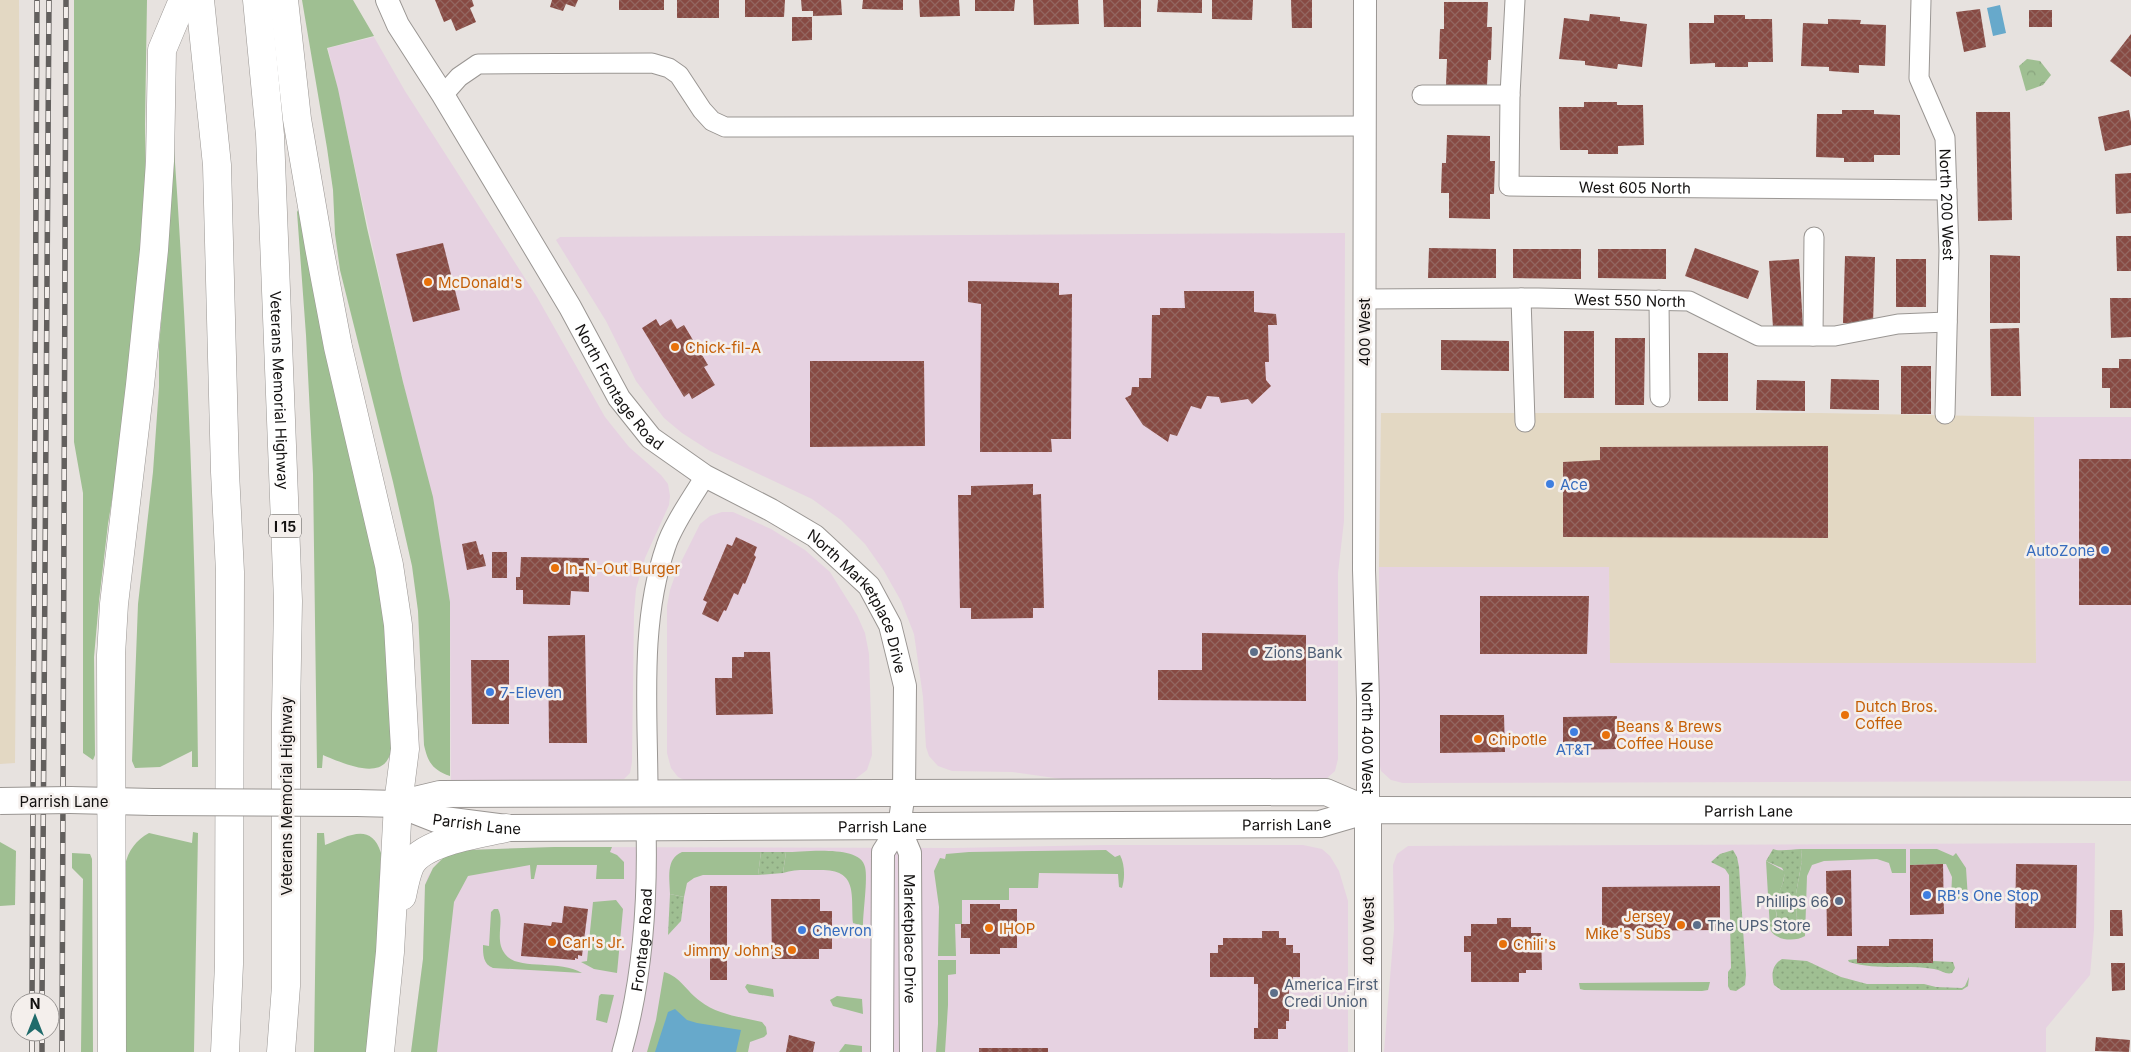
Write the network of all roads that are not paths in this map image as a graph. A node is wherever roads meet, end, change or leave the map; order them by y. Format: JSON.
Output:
{"nodes":[{"id":1,"x":183,"y":0,"type":"edge"},
{"id":2,"x":200,"y":0,"type":"edge"},
{"id":3,"x":257,"y":0,"type":"edge"},
{"id":4,"x":284,"y":0,"type":"edge"},
{"id":5,"x":388,"y":0,"type":"edge"},
{"id":6,"x":1364,"y":0,"type":"edge"},
{"id":7,"x":1515,"y":0,"type":"edge"},
{"id":8,"x":1921,"y":0,"type":"edge"},
{"id":9,"x":1510,"y":94,"type":"junction"},
{"id":10,"x":443,"y":95,"type":"junction"},
{"id":11,"x":1422,"y":95,"type":"dead end"},
{"id":12,"x":1365,"y":126,"type":"junction"},
{"id":13,"x":1947,"y":190,"type":"junction"},
{"id":14,"x":1814,"y":237,"type":"dead end"},
{"id":15,"x":1521,"y":298,"type":"junction"},
{"id":16,"x":1364,"y":299,"type":"junction"},
{"id":17,"x":1659,"y":300,"type":"junction"},
{"id":18,"x":1947,"y":322,"type":"junction"},
{"id":19,"x":1813,"y":336,"type":"junction"},
{"id":20,"x":1660,"y":397,"type":"dead end"},
{"id":21,"x":1945,"y":414,"type":"dead end"},
{"id":22,"x":1525,"y":422,"type":"dead end"},
{"id":23,"x":705,"y":476,"type":"junction"},
{"id":24,"x":1366,"y":664,"type":"joint"},
{"id":25,"x":648,"y":792,"type":"junction"},
{"id":26,"x":904,"y":792,"type":"junction"},
{"id":27,"x":0,"y":801,"type":"edge"},
{"id":28,"x":111,"y":801,"type":"junction"},
{"id":29,"x":398,"y":804,"type":"junction"},
{"id":30,"x":1368,"y":810,"type":"junction"},
{"id":31,"x":2131,"y":811,"type":"edge"},
{"id":32,"x":646,"y":827,"type":"junction"},
{"id":33,"x":899,"y":827,"type":"junction"},
{"id":34,"x":506,"y":828,"type":"junction"},
{"id":35,"x":112,"y":1052,"type":"edge"},
{"id":36,"x":225,"y":1052,"type":"edge"},
{"id":37,"x":281,"y":1052,"type":"edge"},
{"id":38,"x":380,"y":1052,"type":"edge"},
{"id":39,"x":393,"y":1052,"type":"edge"},
{"id":40,"x":622,"y":1052,"type":"edge"},
{"id":41,"x":882,"y":1052,"type":"edge"},
{"id":42,"x":910,"y":1052,"type":"edge"},
{"id":43,"x":1368,"y":1052,"type":"edge"}],
"edges":[{"from":1,"to":28,"type":"highway"},
{"from":2,"to":36,"type":"highway"},
{"from":3,"to":37,"type":"highway","name":"Veterans Memorial Highway","number":"I 15"},
{"from":4,"to":29,"type":"highway"},
{"from":5,"to":10,"type":"street","name":"North Frontage Road"},
{"from":6,"to":12,"type":"street","name":"400 West"},
{"from":7,"to":9,"type":"street","name":"West 605 North"},
{"from":8,"to":13,"type":"street","name":"North 200 West"},
{"from":9,"to":11,"type":"street"},
{"from":9,"to":13,"type":"street","name":"West 605 North"},
{"from":10,"to":12,"type":"street"},
{"from":10,"to":23,"type":"street","name":"North Frontage Road"},
{"from":12,"to":16,"type":"street","name":"400 West"},
{"from":13,"to":18,"type":"street","name":"North 200 West"},
{"from":14,"to":19,"type":"street"},
{"from":15,"to":16,"type":"street","name":"West 550 North"},
{"from":15,"to":17,"type":"street","name":"West 550 North"},
{"from":15,"to":22,"type":"street"},
{"from":16,"to":24,"type":"street","name":"400 West"},
{"from":17,"to":19,"type":"street","name":"West 550 North"},
{"from":17,"to":20,"type":"street"},
{"from":18,"to":19,"type":"street","name":"West 550 North"},
{"from":18,"to":21,"type":"street","name":"North 200 West"},
{"from":23,"to":25,"type":"street"},
{"from":23,"to":26,"type":"street","name":"North Marketplace Drive"},
{"from":24,"to":30,"type":"street","name":"North 400 West"},
{"from":25,"to":26,"type":"main road","name":"Parrish Lane"},
{"from":25,"to":29,"type":"main road","name":"Parrish Lane"},
{"from":26,"to":30,"type":"main road","name":"Parrish Lane"},
{"from":26,"to":33,"type":"street","name":"Marketplace Drive"},
{"from":27,"to":28,"type":"main road","name":"Parrish Lane","bridge":true},
{"from":28,"to":29,"type":"main road","name":"Parrish Lane","bridge":true},
{"from":28,"to":35,"type":"highway"},
{"from":29,"to":34,"type":"main road","name":"Parrish Lane"},
{"from":29,"to":38,"type":"highway"},
{"from":30,"to":31,"type":"main road","name":"Parrish Lane"},
{"from":30,"to":33,"type":"main road","name":"Parrish Lane"},
{"from":30,"to":43,"type":"main road","name":"400 West"},
{"from":32,"to":33,"type":"main road","name":"Parrish Lane"},
{"from":32,"to":34,"type":"main road","name":"Parrish Lane"},
{"from":32,"to":40,"type":"street","name":"Frontage Road"},
{"from":33,"to":41,"type":"street","name":"Marketplace Drive"},
{"from":33,"to":42,"type":"street","name":"Marketplace Drive"},
{"from":34,"to":39,"type":"highway"}]}
